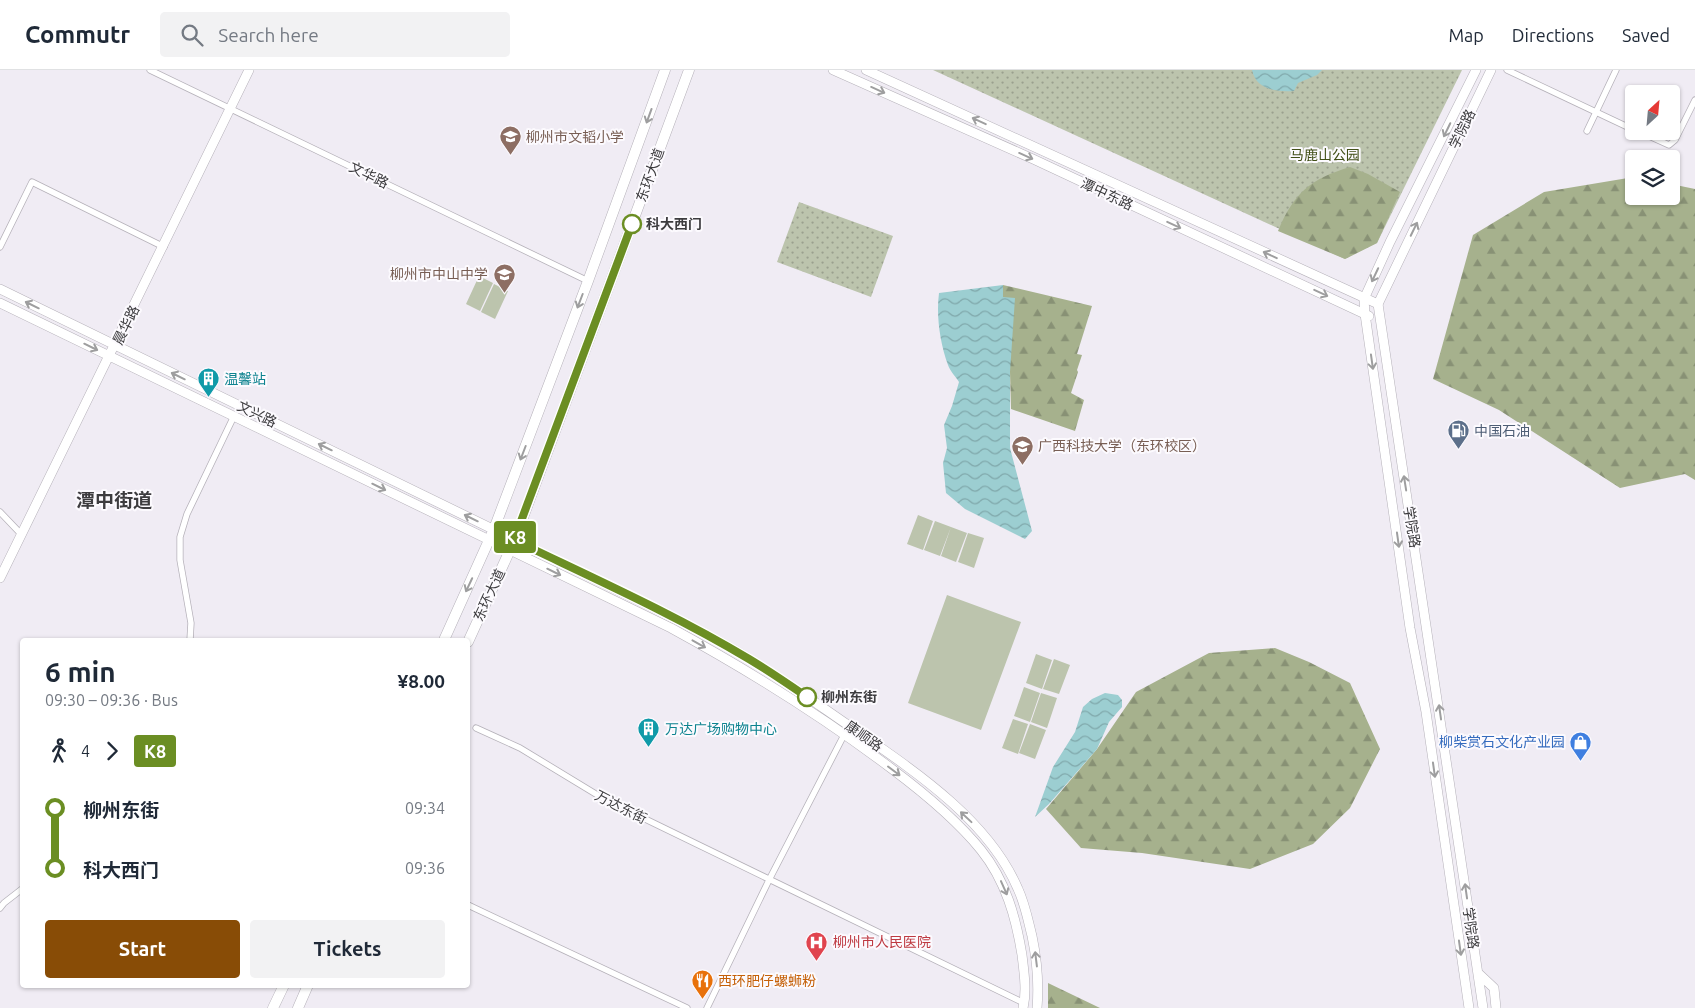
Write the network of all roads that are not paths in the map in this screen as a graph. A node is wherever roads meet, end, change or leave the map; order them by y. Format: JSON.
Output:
{"nodes":[{"id":1,"x":150,"y":70,"type":"edge"},
{"id":2,"x":250,"y":70,"type":"edge"},
{"id":3,"x":665,"y":70,"type":"edge"},
{"id":4,"x":689,"y":70,"type":"edge"},
{"id":5,"x":833,"y":70,"type":"edge"},
{"id":6,"x":866,"y":70,"type":"edge"},
{"id":7,"x":1476,"y":70,"type":"edge"},
{"id":8,"x":1491,"y":70,"type":"edge"},
{"id":9,"x":1507,"y":70,"type":"edge"},
{"id":10,"x":1616,"y":70,"type":"edge"},
{"id":11,"x":1695,"y":100,"type":"edge"},
{"id":12,"x":231,"y":109,"type":"junction"},
{"id":13,"x":1596,"y":113,"type":"junction"},
{"id":14,"x":1625,"y":126,"type":"edge"},
{"id":15,"x":1680,"y":130,"type":"edge"},
{"id":16,"x":1587,"y":131,"type":"dead end"},
{"id":17,"x":1658,"y":140,"type":"edge"},
{"id":18,"x":1675,"y":140,"type":"edge"},
{"id":19,"x":164,"y":246,"type":"junction"},
{"id":20,"x":0,"y":247,"type":"edge"},
{"id":21,"x":588,"y":281,"type":"junction"},
{"id":22,"x":0,"y":289,"type":"edge"},
{"id":23,"x":1364,"y":299,"type":"junction"},
{"id":24,"x":0,"y":303,"type":"edge"},
{"id":25,"x":1378,"y":304,"type":"junction"},
{"id":26,"x":1365,"y":314,"type":"junction"},
{"id":27,"x":1380,"y":321,"type":"junction"},
{"id":28,"x":116,"y":345,"type":"junction"},
{"id":29,"x":110,"y":356,"type":"junction"},
{"id":30,"x":234,"y":416,"type":"junction"},
{"id":31,"x":0,"y":512,"type":"edge"},
{"id":32,"x":494,"y":529,"type":"junction"},
{"id":33,"x":21,"y":534,"type":"junction"},
{"id":34,"x":489,"y":540,"type":"junction"},
{"id":35,"x":514,"y":540,"type":"junction"},
{"id":36,"x":510,"y":550,"type":"junction"},
{"id":37,"x":0,"y":578,"type":"edge"},
{"id":38,"x":190,"y":638,"type":"edge"},
{"id":39,"x":445,"y":638,"type":"edge"},
{"id":40,"x":470,"y":638,"type":"edge"},
{"id":41,"x":476,"y":728,"type":"dead end"},
{"id":42,"x":844,"y":734,"type":"junction"},
{"id":43,"x":770,"y":880,"type":"junction"},
{"id":44,"x":20,"y":891,"type":"edge"},
{"id":45,"x":470,"y":906,"type":"edge"},
{"id":46,"x":0,"y":908,"type":"edge"},
{"id":47,"x":1478,"y":973,"type":"junction"},
{"id":48,"x":283,"y":988,"type":"edge"},
{"id":49,"x":307,"y":988,"type":"edge"},
{"id":50,"x":1024,"y":1006,"type":"edge"},
{"id":51,"x":273,"y":1008,"type":"edge"},
{"id":52,"x":298,"y":1008,"type":"edge"},
{"id":53,"x":687,"y":1008,"type":"edge"},
{"id":54,"x":707,"y":1008,"type":"edge"},
{"id":55,"x":1037,"y":1008,"type":"edge"},
{"id":56,"x":1469,"y":1008,"type":"edge"},
{"id":57,"x":1483,"y":1008,"type":"edge"},
{"id":58,"x":1496,"y":1008,"type":"edge"}],
"edges":[{"from":1,"to":12,"type":"street","name":"文华路"},
{"from":2,"to":12,"type":"main road","name":"晨华路"},
{"from":3,"to":21,"type":"highway","name":"东环大道","one_way":true},
{"from":4,"to":35,"type":"highway","name":"东环大道"},
{"from":5,"to":26,"type":"main road","name":"潭中东路","one_way":true},
{"from":23,"to":6,"type":"main road","name":"潭中东路","one_way":true},
{"from":7,"to":23,"type":"main road","name":"学院路","one_way":true},
{"from":25,"to":8,"type":"main road","name":"学院路","one_way":true},
{"from":9,"to":13,"type":"street"},
{"from":10,"to":13,"type":"street"},
{"from":11,"to":15,"type":"street"},
{"from":12,"to":19,"type":"main road","name":"晨华路"},
{"from":12,"to":21,"type":"street","name":"文华路"},
{"from":13,"to":14,"type":"street"},
{"from":13,"to":16,"type":"street"},
{"from":17,"to":18,"type":"street"},
{"from":19,"to":20,"type":"street"},
{"from":19,"to":28,"type":"main road","name":"晨华路"},
{"from":21,"to":32,"type":"highway","name":"东环大道","one_way":true},
{"from":28,"to":22,"type":"main road","name":"文兴路","one_way":true},
{"from":23,"to":25,"type":"main road","name":"潭中东路"},
{"from":23,"to":26,"type":"main road","name":"学院路"},
{"from":24,"to":29,"type":"main road","name":"文兴路","one_way":true},
{"from":25,"to":27,"type":"main road","name":"学院路"},
{"from":26,"to":27,"type":"main road","name":"潭中东路"},
{"from":26,"to":56,"type":"main road","name":"学院路","one_way":true},
{"from":47,"to":27,"type":"main road","name":"学院路","one_way":true},
{"from":28,"to":29,"type":"main road","name":"晨华路"},
{"from":32,"to":28,"type":"main road","name":"文兴路","one_way":true},
{"from":29,"to":30,"type":"main road","name":"文兴路"},
{"from":29,"to":33,"type":"main road","name":"晨华路"},
{"from":30,"to":34,"type":"main road","name":"文兴路","one_way":true},
{"from":30,"to":38,"type":"street"},
{"from":31,"to":33,"type":"street"},
{"from":32,"to":34,"type":"highway","name":"东环大道"},
{"from":32,"to":35,"type":"main road","name":"文兴路"},
{"from":33,"to":37,"type":"main road","name":"晨华路"},
{"from":34,"to":36,"type":"main road","name":"文兴路"},
{"from":34,"to":39,"type":"highway","name":"东环大道","one_way":true},
{"from":35,"to":36,"type":"highway","name":"东环大道"},
{"from":55,"to":35,"type":"main road","name":"康顺路","one_way":true},
{"from":36,"to":40,"type":"highway","name":"东环大道"},
{"from":36,"to":42,"type":"main road","name":"康顺路","one_way":true},
{"from":41,"to":43,"type":"street","name":"万达东街"},
{"from":42,"to":43,"type":"street"},
{"from":42,"to":50,"type":"main road","name":"康顺路","one_way":true},
{"from":43,"to":50,"type":"street","name":"万达东街"},
{"from":43,"to":54,"type":"street"},
{"from":44,"to":46,"type":"street"},
{"from":45,"to":53,"type":"street"},
{"from":47,"to":57,"type":"main road","name":"学院路"},
{"from":47,"to":58,"type":"main road"},
{"from":48,"to":51,"type":"highway"},
{"from":49,"to":52,"type":"highway"}]}
